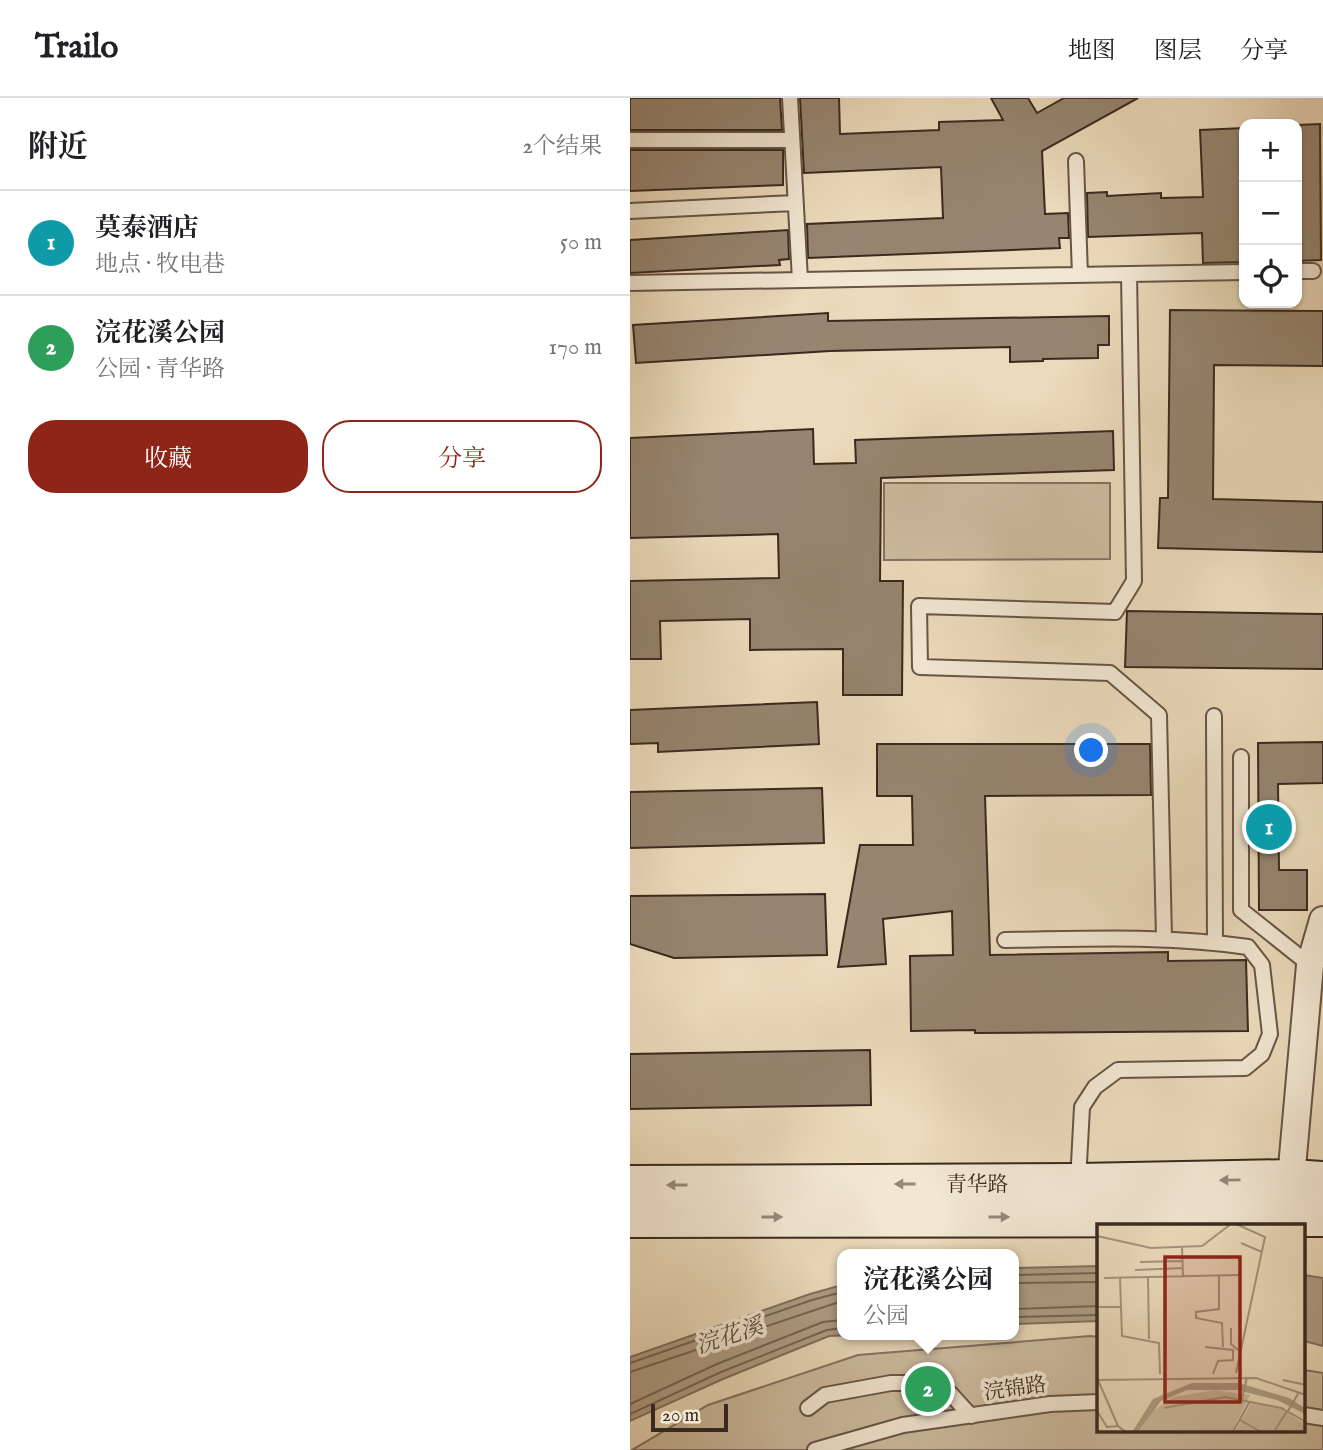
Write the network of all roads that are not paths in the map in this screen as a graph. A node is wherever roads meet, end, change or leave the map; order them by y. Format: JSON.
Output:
{"nodes":[{"id":1,"x":790,"y":98,"type":"edge"},
{"id":2,"x":791,"y":139,"type":"junction"},
{"id":3,"x":630,"y":140,"type":"edge"},
{"id":4,"x":1076,"y":162,"type":"dead end"},
{"id":5,"x":795,"y":203,"type":"junction"},
{"id":6,"x":630,"y":211,"type":"edge"},
{"id":7,"x":1302,"y":271,"type":"edge"},
{"id":8,"x":1312,"y":271,"type":"dead end"},
{"id":9,"x":1239,"y":272,"type":"edge"},
{"id":10,"x":1129,"y":274,"type":"junction"},
{"id":11,"x":1080,"y":275,"type":"junction"},
{"id":12,"x":800,"y":280,"type":"junction"},
{"id":13,"x":630,"y":283,"type":"edge"},
{"id":14,"x":1214,"y":716,"type":"dead end"},
{"id":15,"x":1241,"y":757,"type":"dead end"},
{"id":16,"x":1323,"y":920,"type":"edge"},
{"id":17,"x":1164,"y":938,"type":"junction"},
{"id":18,"x":1006,"y":940,"type":"dead end"},
{"id":19,"x":1215,"y":943,"type":"junction"},
{"id":20,"x":1310,"y":965,"type":"junction"},
{"id":21,"x":1307,"y":1180,"type":"edge"},
{"id":22,"x":1078,"y":1183,"type":"junction"},
{"id":23,"x":630,"y":1185,"type":"edge"},
{"id":24,"x":630,"y":1217,"type":"edge"},
{"id":25,"x":1323,"y":1217,"type":"edge"},
{"id":26,"x":1097,"y":1402,"type":"edge"},
{"id":27,"x":808,"y":1408,"type":"dead end"},
{"id":28,"x":971,"y":1416,"type":"junction"},
{"id":29,"x":815,"y":1450,"type":"edge"}],
"edges":[{"from":1,"to":2,"type":"lane"},
{"from":2,"to":3,"type":"lane"},
{"from":2,"to":5,"type":"lane"},
{"from":4,"to":11,"type":"lane"},
{"from":5,"to":6,"type":"lane"},
{"from":5,"to":12,"type":"lane"},
{"from":7,"to":8,"type":"lane"},
{"from":9,"to":10,"type":"lane"},
{"from":10,"to":11,"type":"lane"},
{"from":10,"to":17,"type":"lane"},
{"from":11,"to":12,"type":"lane"},
{"from":12,"to":13,"type":"lane"},
{"from":14,"to":19,"type":"lane"},
{"from":15,"to":20,"type":"lane"},
{"from":16,"to":20,"type":"street"},
{"from":17,"to":18,"type":"lane"},
{"from":17,"to":19,"type":"lane"},
{"from":19,"to":22,"type":"lane"},
{"from":20,"to":21,"type":"street"},
{"from":21,"to":22,"type":"main road","name":"青华路","one_way":true},
{"from":22,"to":23,"type":"main road","name":"青华路","one_way":true},
{"from":24,"to":25,"type":"main road","name":"青华路","one_way":true},
{"from":26,"to":28,"type":"lane","name":"浣锦路"},
{"from":27,"to":28,"type":"lane"},
{"from":28,"to":29,"type":"lane","name":"浣锦路"}]}
